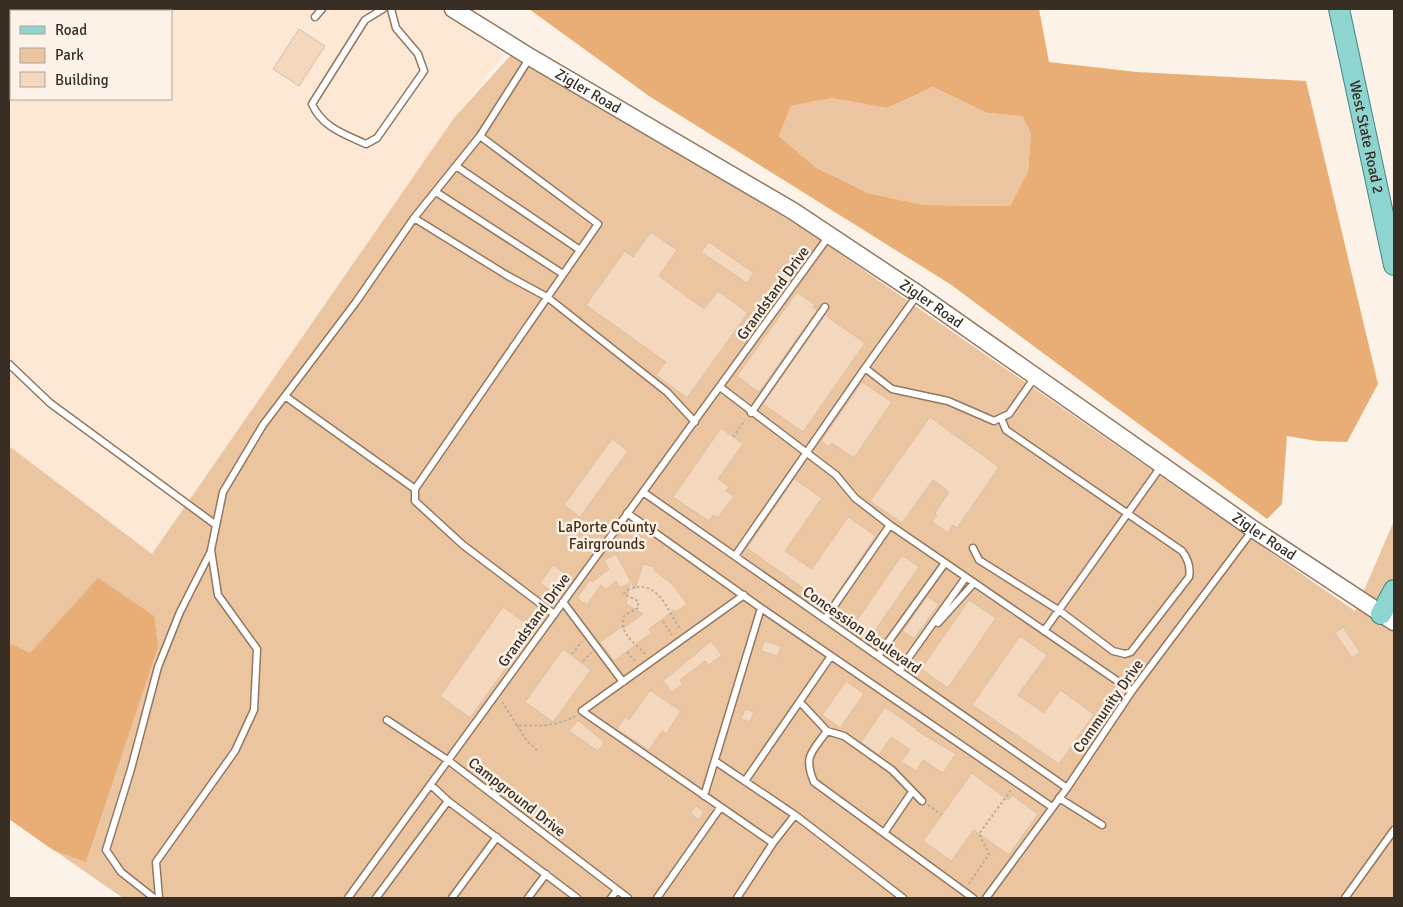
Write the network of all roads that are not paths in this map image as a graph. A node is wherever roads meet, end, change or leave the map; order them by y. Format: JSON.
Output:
{"nodes":[{"id":1,"x":322,"y":9,"type":"edge"},
{"id":2,"x":383,"y":9,"type":"edge"},
{"id":3,"x":391,"y":9,"type":"edge"},
{"id":4,"x":453,"y":9,"type":"edge"},
{"id":5,"x":1340,"y":9,"type":"edge"},
{"id":6,"x":315,"y":17,"type":"dead end"},
{"id":7,"x":530,"y":57,"type":"junction"},
{"id":8,"x":480,"y":136,"type":"junction"},
{"id":9,"x":456,"y":166,"type":"junction"},
{"id":10,"x":436,"y":192,"type":"junction"},
{"id":11,"x":414,"y":218,"type":"junction"},
{"id":12,"x":830,"y":236,"type":"junction"},
{"id":13,"x":580,"y":250,"type":"junction"},
{"id":14,"x":1394,"y":265,"type":"edge"},
{"id":15,"x":563,"y":274,"type":"junction"},
{"id":16,"x":918,"y":294,"type":"junction"},
{"id":17,"x":547,"y":297,"type":"junction"},
{"id":18,"x":825,"y":307,"type":"dead end"},
{"id":19,"x":9,"y":364,"type":"edge"},
{"id":20,"x":865,"y":368,"type":"junction"},
{"id":21,"x":1036,"y":376,"type":"junction"},
{"id":22,"x":720,"y":387,"type":"junction"},
{"id":23,"x":285,"y":396,"type":"junction"},
{"id":24,"x":752,"y":413,"type":"junction"},
{"id":25,"x":1001,"y":418,"type":"junction"},
{"id":26,"x":695,"y":422,"type":"junction"},
{"id":27,"x":806,"y":451,"type":"junction"},
{"id":28,"x":1163,"y":464,"type":"junction"},
{"id":29,"x":415,"y":490,"type":"junction"},
{"id":30,"x":643,"y":492,"type":"junction"},
{"id":31,"x":627,"y":513,"type":"junction"},
{"id":32,"x":1128,"y":514,"type":"junction"},
{"id":33,"x":216,"y":525,"type":"junction"},
{"id":34,"x":890,"y":525,"type":"junction"},
{"id":35,"x":1253,"y":530,"type":"junction"},
{"id":36,"x":973,"y":548,"type":"dead end"},
{"id":37,"x":211,"y":550,"type":"junction"},
{"id":38,"x":735,"y":556,"type":"junction"},
{"id":39,"x":945,"y":563,"type":"junction"},
{"id":40,"x":966,"y":577,"type":"junction"},
{"id":41,"x":974,"y":583,"type":"junction"},
{"id":42,"x":1394,"y":590,"type":"edge"},
{"id":43,"x":744,"y":595,"type":"junction"},
{"id":44,"x":563,"y":602,"type":"junction"},
{"id":45,"x":761,"y":608,"type":"junction"},
{"id":46,"x":1060,"y":611,"type":"junction"},
{"id":47,"x":554,"y":614,"type":"junction"},
{"id":48,"x":1388,"y":618,"type":"edge"},
{"id":49,"x":825,"y":619,"type":"junction"},
{"id":50,"x":1044,"y":631,"type":"junction"},
{"id":51,"x":920,"y":642,"type":"junction"},
{"id":52,"x":831,"y":656,"type":"junction"},
{"id":53,"x":878,"y":656,"type":"junction"},
{"id":54,"x":899,"y":671,"type":"junction"},
{"id":55,"x":623,"y":682,"type":"junction"},
{"id":56,"x":1132,"y":691,"type":"junction"},
{"id":57,"x":800,"y":702,"type":"junction"},
{"id":58,"x":387,"y":720,"type":"dead end"},
{"id":59,"x":828,"y":731,"type":"junction"},
{"id":60,"x":449,"y":761,"type":"junction"},
{"id":61,"x":715,"y":761,"type":"junction"},
{"id":62,"x":745,"y":781,"type":"junction"},
{"id":63,"x":431,"y":785,"type":"junction"},
{"id":64,"x":1067,"y":788,"type":"junction"},
{"id":65,"x":912,"y":792,"type":"junction"},
{"id":66,"x":704,"y":796,"type":"junction"},
{"id":67,"x":1059,"y":798,"type":"junction"},
{"id":68,"x":448,"y":801,"type":"junction"},
{"id":69,"x":922,"y":801,"type":"road end"},
{"id":70,"x":720,"y":808,"type":"junction"},
{"id":71,"x":1052,"y":808,"type":"junction"},
{"id":72,"x":795,"y":814,"type":"junction"},
{"id":73,"x":1102,"y":825,"type":"dead end"},
{"id":74,"x":1394,"y":830,"type":"edge"},
{"id":75,"x":884,"y":834,"type":"junction"},
{"id":76,"x":497,"y":837,"type":"junction"},
{"id":77,"x":773,"y":843,"type":"junction"},
{"id":78,"x":546,"y":874,"type":"junction"},
{"id":79,"x":617,"y":890,"type":"junction"},
{"id":80,"x":154,"y":898,"type":"edge"},
{"id":81,"x":159,"y":898,"type":"edge"},
{"id":82,"x":348,"y":898,"type":"edge"},
{"id":83,"x":376,"y":898,"type":"edge"},
{"id":84,"x":452,"y":898,"type":"edge"},
{"id":85,"x":528,"y":898,"type":"edge"},
{"id":86,"x":578,"y":898,"type":"edge"},
{"id":87,"x":611,"y":898,"type":"edge"},
{"id":88,"x":628,"y":898,"type":"edge"},
{"id":89,"x":657,"y":898,"type":"edge"},
{"id":90,"x":737,"y":898,"type":"edge"},
{"id":91,"x":903,"y":898,"type":"edge"},
{"id":92,"x":973,"y":898,"type":"edge"},
{"id":93,"x":986,"y":898,"type":"edge"},
{"id":94,"x":1345,"y":898,"type":"edge"}],
"edges":[{"from":1,"to":6,"type":"lane"},
{"from":2,"to":3,"type":"lane"},
{"from":4,"to":7,"type":"street","name":"Zigler Road"},
{"from":5,"to":14,"type":"main road","name":"West State Road 2"},
{"from":7,"to":8,"type":"lane"},
{"from":7,"to":12,"type":"street","name":"Zigler Road"},
{"from":8,"to":9,"type":"lane"},
{"from":8,"to":13,"type":"lane"},
{"from":9,"to":10,"type":"lane"},
{"from":9,"to":13,"type":"lane"},
{"from":10,"to":11,"type":"lane"},
{"from":10,"to":15,"type":"lane"},
{"from":11,"to":17,"type":"lane"},
{"from":11,"to":23,"type":"lane"},
{"from":12,"to":16,"type":"street","name":"Zigler Road"},
{"from":12,"to":22,"type":"lane","name":"Grandstand Drive"},
{"from":13,"to":15,"type":"lane"},
{"from":15,"to":17,"type":"lane"},
{"from":16,"to":20,"type":"lane"},
{"from":16,"to":21,"type":"street","name":"Zigler Road"},
{"from":17,"to":26,"type":"lane"},
{"from":17,"to":29,"type":"lane"},
{"from":18,"to":24,"type":"lane"},
{"from":19,"to":33,"type":"lane"},
{"from":20,"to":25,"type":"lane"},
{"from":20,"to":27,"type":"lane"},
{"from":21,"to":25,"type":"lane"},
{"from":21,"to":28,"type":"street","name":"Zigler Road"},
{"from":22,"to":24,"type":"lane"},
{"from":22,"to":26,"type":"lane","name":"Grandstand Drive"},
{"from":23,"to":29,"type":"lane"},
{"from":23,"to":33,"type":"lane"},
{"from":24,"to":27,"type":"lane"},
{"from":25,"to":32,"type":"lane"},
{"from":26,"to":30,"type":"lane","name":"Grandstand Drive"},
{"from":27,"to":34,"type":"lane"},
{"from":27,"to":38,"type":"lane"},
{"from":28,"to":32,"type":"lane"},
{"from":28,"to":35,"type":"street","name":"Zigler Road"},
{"from":29,"to":47,"type":"lane"},
{"from":30,"to":31,"type":"lane","name":"Grandstand Drive"},
{"from":30,"to":38,"type":"lane","name":"Concession Boulevard"},
{"from":31,"to":43,"type":"lane"},
{"from":31,"to":44,"type":"lane","name":"Grandstand Drive"},
{"from":32,"to":46,"type":"lane"},
{"from":32,"to":46,"type":"lane"},
{"from":33,"to":37,"type":"lane"},
{"from":34,"to":39,"type":"lane"},
{"from":34,"to":49,"type":"lane"},
{"from":35,"to":48,"type":"street","name":"Zigler Road"},
{"from":35,"to":56,"type":"lane","name":"Community Drive"},
{"from":36,"to":46,"type":"lane"},
{"from":37,"to":80,"type":"lane"},
{"from":37,"to":81,"type":"lane"},
{"from":38,"to":49,"type":"lane","name":"Concession Boulevard"},
{"from":39,"to":40,"type":"lane"},
{"from":39,"to":53,"type":"lane"},
{"from":40,"to":41,"type":"lane"},
{"from":40,"to":51,"type":"lane"},
{"from":41,"to":50,"type":"lane"},
{"from":41,"to":51,"type":"lane"},
{"from":42,"to":48,"type":"main road"},
{"from":43,"to":45,"type":"lane"},
{"from":43,"to":55,"type":"lane"},
{"from":44,"to":47,"type":"lane","name":"Grandstand Drive"},
{"from":44,"to":55,"type":"lane"},
{"from":45,"to":52,"type":"lane"},
{"from":45,"to":61,"type":"lane"},
{"from":46,"to":50,"type":"lane"},
{"from":47,"to":60,"type":"lane","name":"Grandstand Drive"},
{"from":49,"to":53,"type":"lane","name":"Concession Boulevard"},
{"from":50,"to":56,"type":"lane"},
{"from":51,"to":54,"type":"lane"},
{"from":52,"to":57,"type":"lane"},
{"from":52,"to":71,"type":"lane"},
{"from":53,"to":54,"type":"lane","name":"Concession Boulevard"},
{"from":54,"to":64,"type":"lane","name":"Concession Boulevard"},
{"from":55,"to":66,"type":"lane"},
{"from":56,"to":64,"type":"lane","name":"Community Drive"},
{"from":57,"to":59,"type":"lane"},
{"from":57,"to":62,"type":"lane"},
{"from":58,"to":60,"type":"lane","name":"Campground Drive"},
{"from":59,"to":65,"type":"lane"},
{"from":59,"to":75,"type":"lane"},
{"from":60,"to":63,"type":"lane","name":"Grandstand Drive"},
{"from":60,"to":79,"type":"lane","name":"Campground Drive"},
{"from":61,"to":62,"type":"lane"},
{"from":61,"to":66,"type":"lane"},
{"from":62,"to":72,"type":"lane"},
{"from":63,"to":68,"type":"lane"},
{"from":63,"to":82,"type":"lane","name":"Grandstand Drive"},
{"from":64,"to":67,"type":"lane","name":"Community Drive"},
{"from":65,"to":69,"type":"lane"},
{"from":65,"to":75,"type":"lane"},
{"from":66,"to":70,"type":"lane"},
{"from":67,"to":71,"type":"lane","name":"Community Drive"},
{"from":67,"to":73,"type":"lane"},
{"from":68,"to":76,"type":"lane"},
{"from":68,"to":83,"type":"lane"},
{"from":70,"to":77,"type":"lane"},
{"from":70,"to":89,"type":"lane"},
{"from":71,"to":93,"type":"lane","name":"Community Drive"},
{"from":72,"to":77,"type":"lane"},
{"from":72,"to":91,"type":"lane"},
{"from":74,"to":94,"type":"lane"},
{"from":75,"to":92,"type":"lane"},
{"from":76,"to":78,"type":"lane"},
{"from":76,"to":84,"type":"lane"},
{"from":77,"to":90,"type":"lane"},
{"from":78,"to":85,"type":"lane"},
{"from":78,"to":86,"type":"lane"},
{"from":79,"to":87,"type":"lane"},
{"from":79,"to":88,"type":"lane","name":"Campground Drive"}]}
